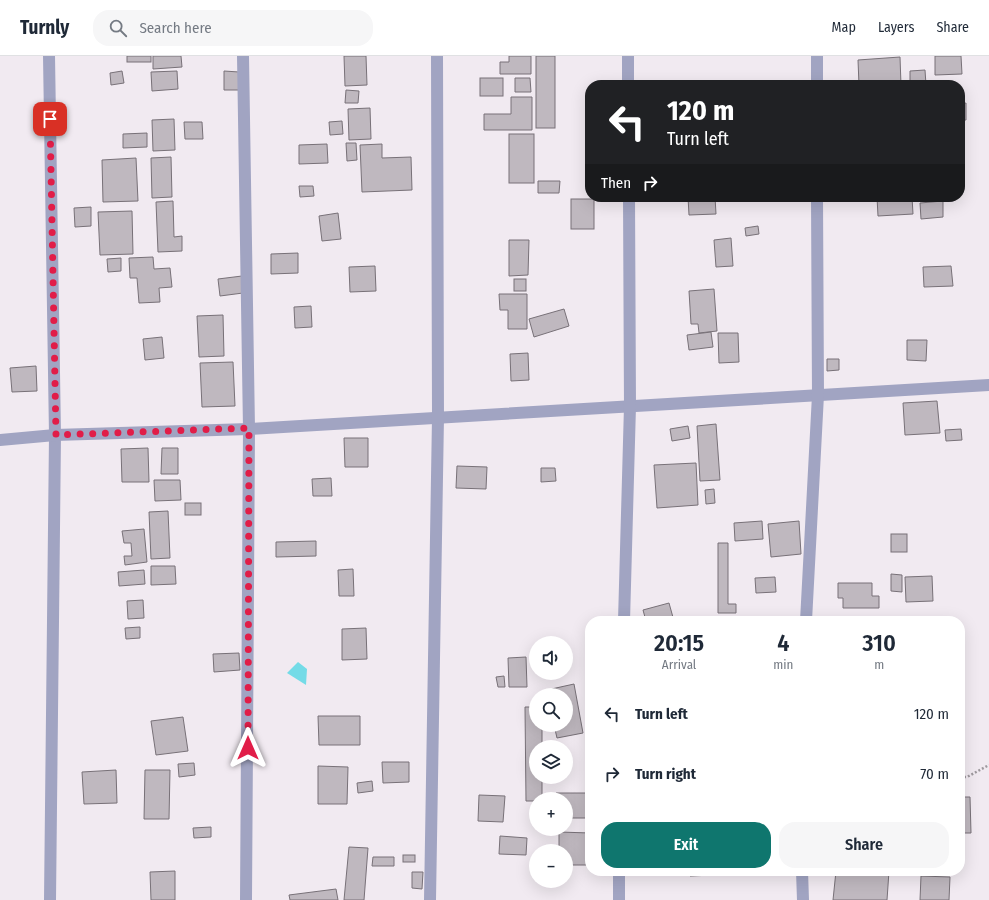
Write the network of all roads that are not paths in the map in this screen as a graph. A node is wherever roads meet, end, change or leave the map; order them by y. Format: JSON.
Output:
{"nodes":[{"id":1,"x":49,"y":56,"type":"edge"},
{"id":2,"x":243,"y":56,"type":"edge"},
{"id":3,"x":436,"y":56,"type":"edge"},
{"id":4,"x":628,"y":56,"type":"edge"},
{"id":5,"x":817,"y":56,"type":"edge"},
{"id":6,"x":628,"y":80,"type":"edge"},
{"id":7,"x":817,"y":80,"type":"edge"},
{"id":8,"x":629,"y":202,"type":"edge"},
{"id":9,"x":817,"y":202,"type":"edge"},
{"id":10,"x":989,"y":385,"type":"edge"},
{"id":11,"x":818,"y":395,"type":"junction"},
{"id":12,"x":630,"y":406,"type":"junction"},
{"id":13,"x":438,"y":417,"type":"junction"},
{"id":14,"x":249,"y":428,"type":"junction"},
{"id":15,"x":56,"y":435,"type":"junction"},
{"id":16,"x":0,"y":440,"type":"edge"},
{"id":17,"x":624,"y":616,"type":"edge"},
{"id":18,"x":806,"y":616,"type":"edge"},
{"id":19,"x":619,"y":876,"type":"edge"},
{"id":20,"x":802,"y":876,"type":"edge"},
{"id":21,"x":50,"y":900,"type":"edge"},
{"id":22,"x":246,"y":900,"type":"edge"},
{"id":23,"x":430,"y":900,"type":"edge"},
{"id":24,"x":619,"y":900,"type":"edge"},
{"id":25,"x":803,"y":900,"type":"edge"}],
"edges":[{"from":1,"to":15,"type":"street"},
{"from":2,"to":14,"type":"street"},
{"from":3,"to":13,"type":"street"},
{"from":4,"to":6,"type":"street"},
{"from":5,"to":7,"type":"street"},
{"from":8,"to":12,"type":"street"},
{"from":9,"to":11,"type":"street"},
{"from":10,"to":11,"type":"street"},
{"from":11,"to":12,"type":"street"},
{"from":11,"to":18,"type":"street"},
{"from":12,"to":13,"type":"street"},
{"from":12,"to":17,"type":"street"},
{"from":13,"to":14,"type":"street"},
{"from":13,"to":23,"type":"street"},
{"from":14,"to":15,"type":"street"},
{"from":14,"to":22,"type":"street"},
{"from":15,"to":16,"type":"street"},
{"from":15,"to":21,"type":"street"},
{"from":19,"to":24,"type":"street"},
{"from":20,"to":25,"type":"street"}]}
